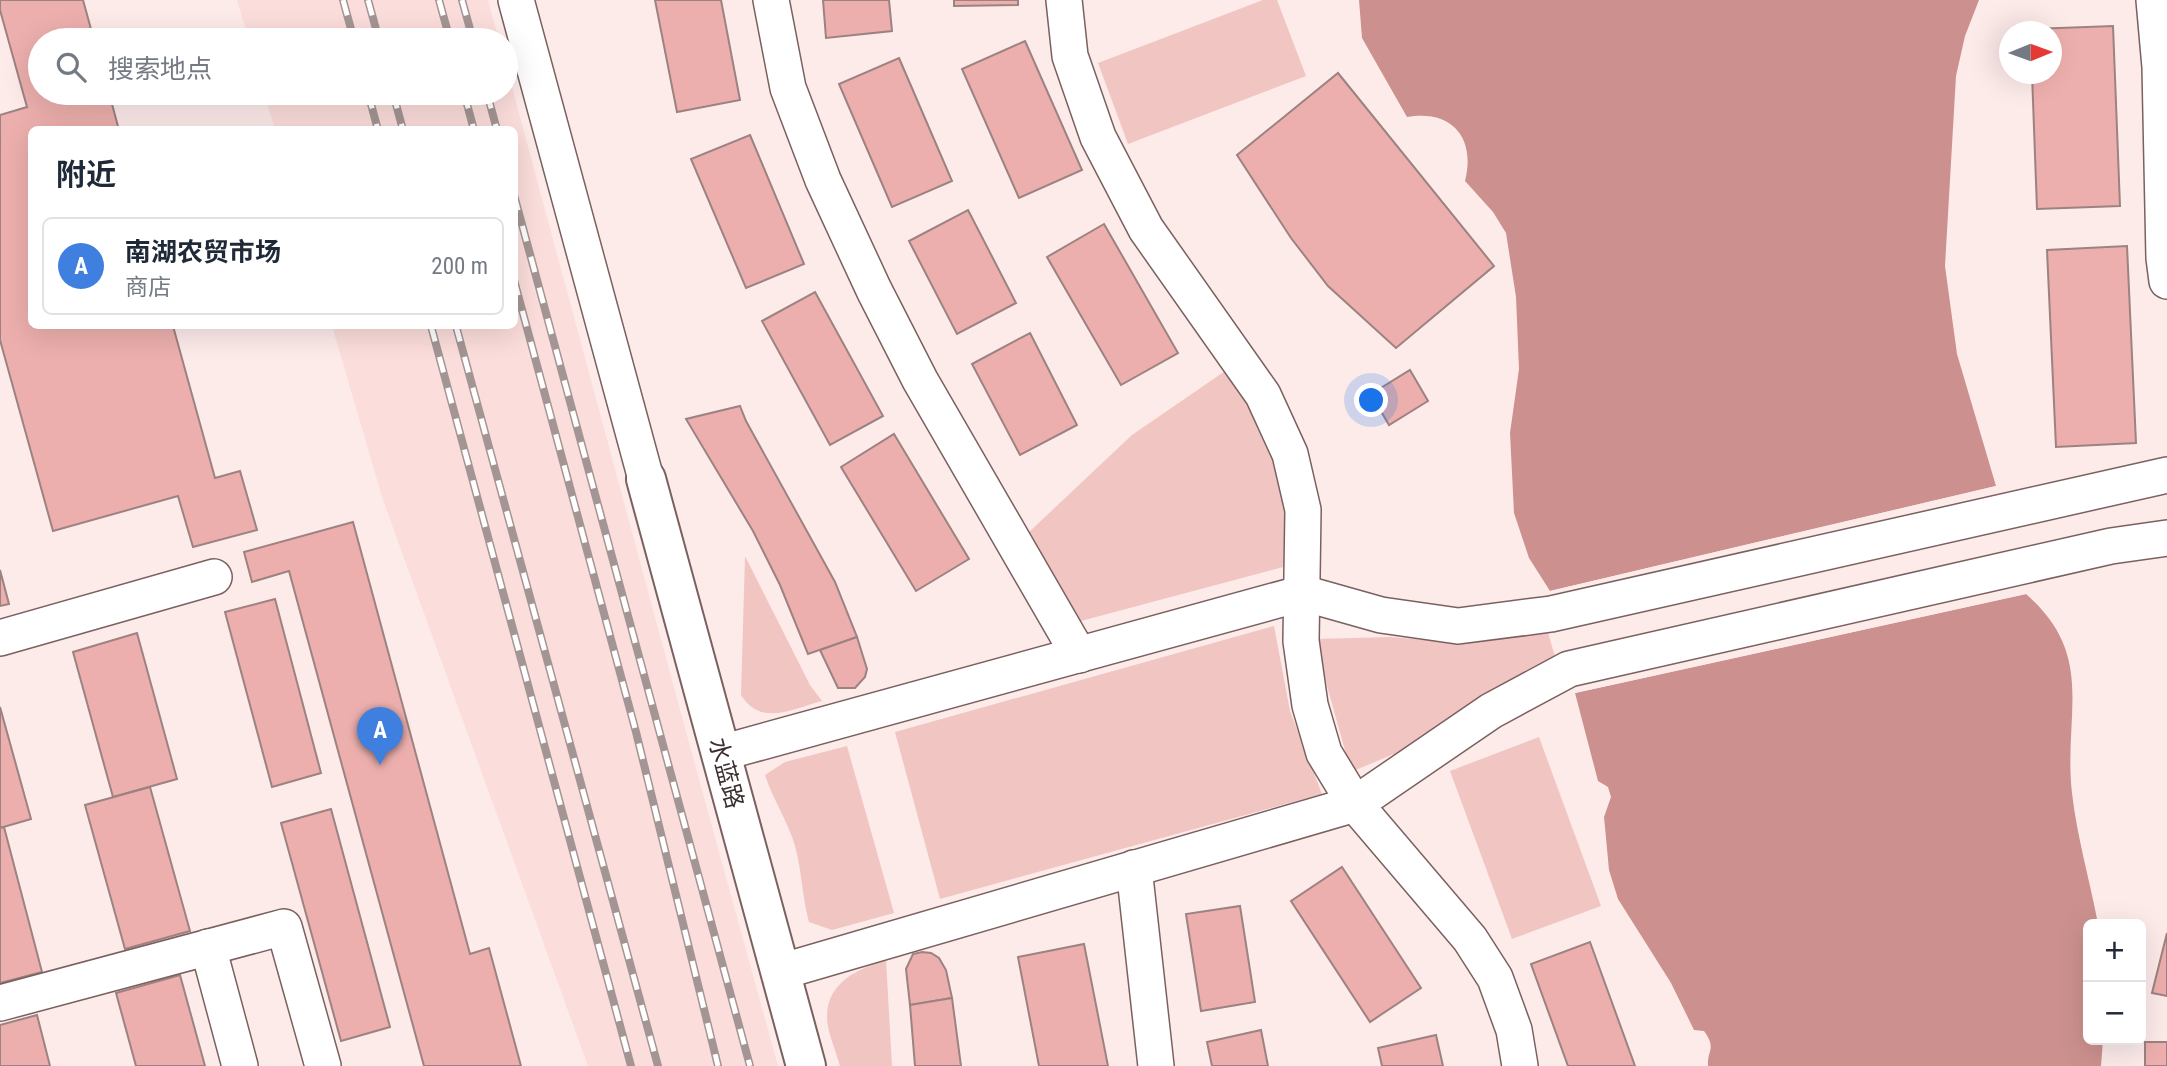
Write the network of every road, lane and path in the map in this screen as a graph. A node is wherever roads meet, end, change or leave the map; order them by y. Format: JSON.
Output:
{"nodes":[{"id":1,"x":516,"y":0,"type":"edge"},
{"id":2,"x":771,"y":0,"type":"edge"},
{"id":3,"x":1064,"y":0,"type":"edge"},
{"id":4,"x":2154,"y":0,"type":"edge"},
{"id":5,"x":2167,"y":281,"type":"edge"},
{"id":6,"x":2167,"y":475,"type":"edge"},
{"id":7,"x":646,"y":479,"type":"joint"},
{"id":8,"x":2167,"y":538,"type":"edge"},
{"id":9,"x":214,"y":577,"type":"dead end"},
{"id":10,"x":1303,"y":593,"type":"junction"},
{"id":11,"x":0,"y":638,"type":"edge"},
{"id":12,"x":1079,"y":655,"type":"junction"},
{"id":13,"x":721,"y":753,"type":"junction"},
{"id":14,"x":1355,"y":804,"type":"junction"},
{"id":15,"x":1134,"y":868,"type":"junction"},
{"id":16,"x":208,"y":947,"type":"junction"},
{"id":17,"x":780,"y":972,"type":"junction"},
{"id":18,"x":0,"y":1003,"type":"edge"},
{"id":19,"x":240,"y":1066,"type":"edge"},
{"id":20,"x":323,"y":1066,"type":"edge"},
{"id":21,"x":806,"y":1066,"type":"edge"},
{"id":22,"x":1156,"y":1066,"type":"edge"},
{"id":23,"x":1520,"y":1066,"type":"edge"}],
"edges":[{"from":1,"to":7,"type":"street"},
{"from":2,"to":12,"type":"street"},
{"from":3,"to":10,"type":"street"},
{"from":4,"to":5,"type":"street"},
{"from":6,"to":10,"type":"street"},
{"from":7,"to":13,"type":"street","name":"水蓝路"},
{"from":8,"to":14,"type":"street"},
{"from":9,"to":11,"type":"street"},
{"from":10,"to":12,"type":"street"},
{"from":10,"to":14,"type":"street"},
{"from":12,"to":13,"type":"street"},
{"from":13,"to":17,"type":"street","name":"水蓝路"},
{"from":14,"to":15,"type":"street"},
{"from":14,"to":23,"type":"street"},
{"from":15,"to":17,"type":"street"},
{"from":15,"to":22,"type":"street"},
{"from":16,"to":18,"type":"street"},
{"from":16,"to":19,"type":"street"},
{"from":16,"to":20,"type":"street"},
{"from":17,"to":21,"type":"street","name":"水蓝路"}]}
